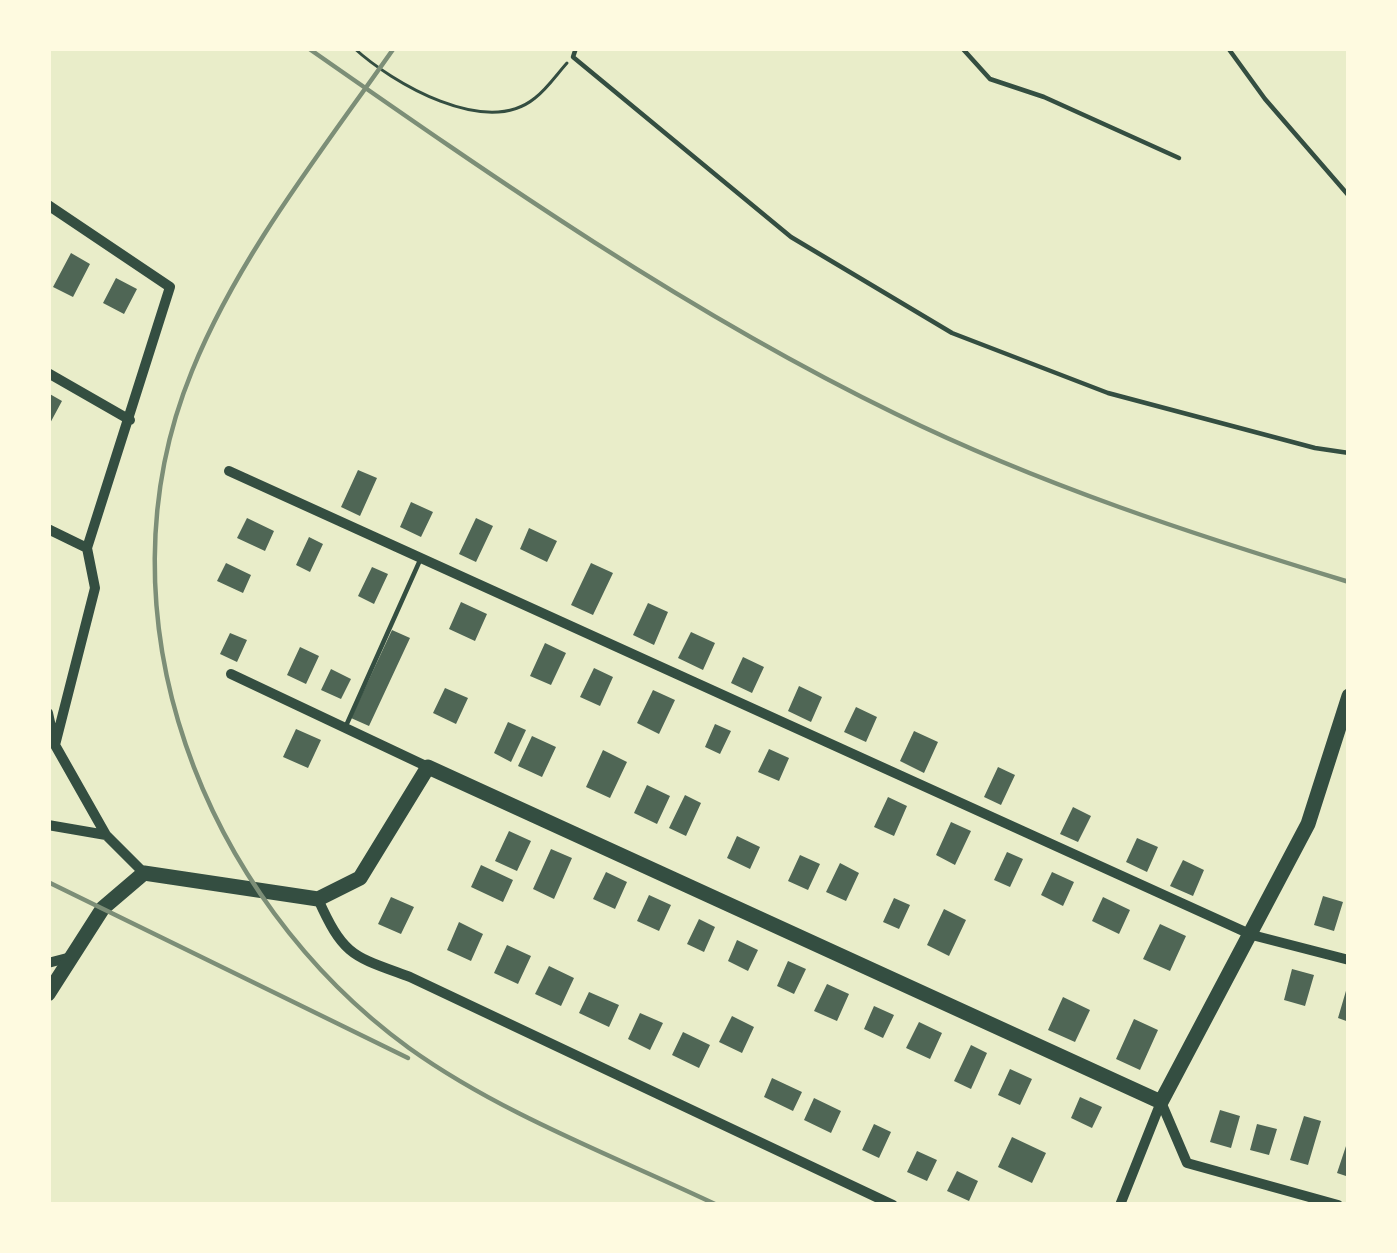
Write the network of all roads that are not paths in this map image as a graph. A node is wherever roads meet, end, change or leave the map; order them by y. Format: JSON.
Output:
{"nodes":[{"id":1,"x":576,"y":48,"type":"edge"},
{"id":2,"x":962,"y":48,"type":"edge"},
{"id":3,"x":1228,"y":48,"type":"edge"},
{"id":4,"x":1179,"y":158,"type":"dead end"},
{"id":5,"x":1349,"y":196,"type":"edge"},
{"id":6,"x":48,"y":205,"type":"edge"},
{"id":7,"x":48,"y":373,"type":"edge"},
{"id":8,"x":130,"y":420,"type":"junction"},
{"id":9,"x":1349,"y":452,"type":"edge"},
{"id":10,"x":229,"y":471,"type":"dead end"},
{"id":11,"x":48,"y":530,"type":"edge"},
{"id":12,"x":87,"y":548,"type":"junction"},
{"id":13,"x":421,"y":558,"type":"junction"},
{"id":14,"x":231,"y":674,"type":"dead end"},
{"id":15,"x":1349,"y":696,"type":"edge"},
{"id":16,"x":48,"y":713,"type":"edge"},
{"id":17,"x":345,"y":728,"type":"junction"},
{"id":18,"x":56,"y":745,"type":"junction"},
{"id":19,"x":428,"y":767,"type":"junction"},
{"id":20,"x":48,"y":825,"type":"edge"},
{"id":21,"x":106,"y":835,"type":"junction"},
{"id":22,"x":144,"y":873,"type":"junction"},
{"id":23,"x":318,"y":899,"type":"junction"},
{"id":24,"x":1252,"y":935,"type":"junction"},
{"id":25,"x":71,"y":956,"type":"junction"},
{"id":26,"x":1349,"y":960,"type":"edge"},
{"id":27,"x":48,"y":963,"type":"edge"},
{"id":28,"x":48,"y":994,"type":"edge"},
{"id":29,"x":1161,"y":1102,"type":"junction"},
{"id":30,"x":893,"y":1205,"type":"edge"},
{"id":31,"x":1120,"y":1205,"type":"edge"},
{"id":32,"x":1338,"y":1205,"type":"edge"}],
"edges":[{"from":1,"to":9,"type":"lane"},
{"from":2,"to":4,"type":"lane"},
{"from":3,"to":5,"type":"lane"},
{"from":6,"to":8,"type":"street"},
{"from":7,"to":8,"type":"street"},
{"from":8,"to":12,"type":"street"},
{"from":10,"to":13,"type":"street"},
{"from":11,"to":12,"type":"street"},
{"from":12,"to":18,"type":"street"},
{"from":13,"to":17,"type":"lane"},
{"from":13,"to":24,"type":"street"},
{"from":14,"to":17,"type":"street"},
{"from":15,"to":24,"type":"main road"},
{"from":16,"to":18,"type":"street"},
{"from":17,"to":19,"type":"street"},
{"from":18,"to":21,"type":"street"},
{"from":19,"to":23,"type":"main road"},
{"from":19,"to":29,"type":"main road"},
{"from":20,"to":21,"type":"street"},
{"from":21,"to":22,"type":"street"},
{"from":22,"to":23,"type":"main road"},
{"from":22,"to":25,"type":"main road"},
{"from":23,"to":30,"type":"street"},
{"from":24,"to":26,"type":"street"},
{"from":24,"to":29,"type":"main road"},
{"from":25,"to":27,"type":"street"},
{"from":25,"to":28,"type":"main road"},
{"from":29,"to":31,"type":"street"},
{"from":29,"to":32,"type":"street"}]}
